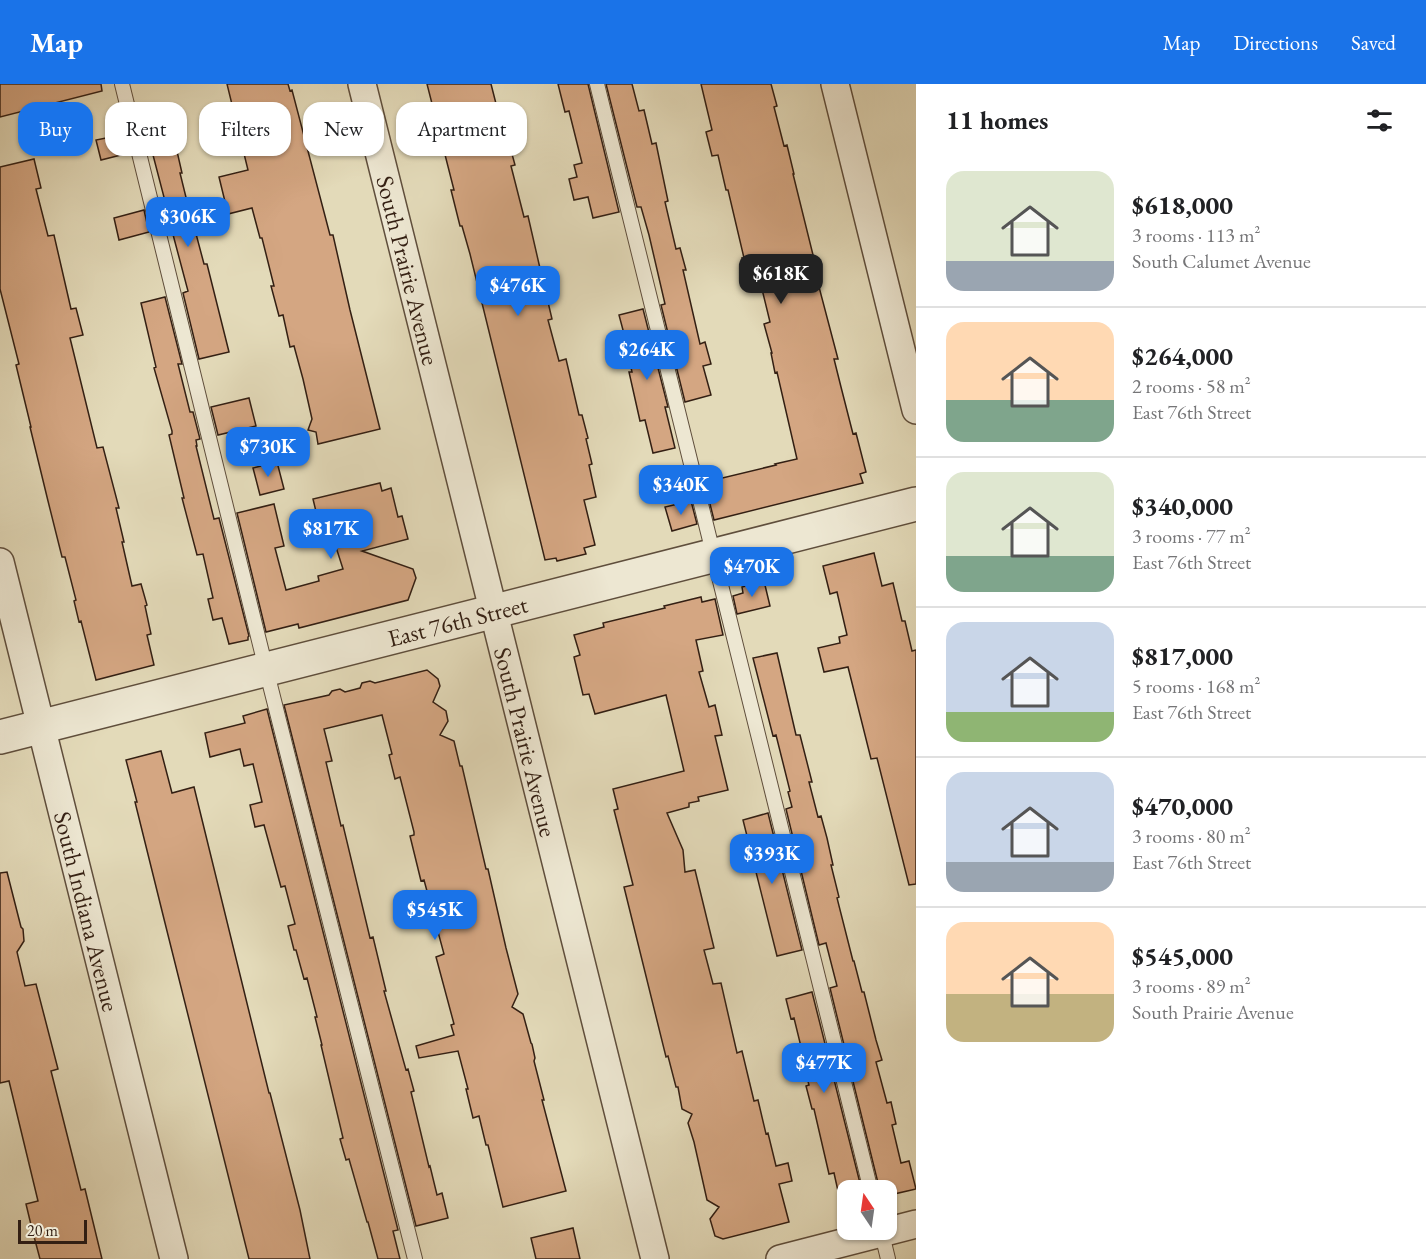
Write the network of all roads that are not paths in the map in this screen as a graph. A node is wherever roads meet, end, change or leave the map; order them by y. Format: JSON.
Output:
{"nodes":[{"id":1,"x":122,"y":84,"type":"edge"},
{"id":2,"x":362,"y":84,"type":"edge"},
{"id":3,"x":597,"y":84,"type":"edge"},
{"id":4,"x":835,"y":84,"type":"edge"},
{"id":5,"x":916,"y":410,"type":"edge"},
{"id":6,"x":916,"y":504,"type":"edge"},
{"id":7,"x":714,"y":555,"type":"junction"},
{"id":8,"x":0,"y":562,"type":"edge"},
{"id":9,"x":493,"y":611,"type":"junction"},
{"id":10,"x":266,"y":669,"type":"junction"},
{"id":11,"x":41,"y":726,"type":"junction"},
{"id":12,"x":0,"y":737,"type":"edge"},
{"id":13,"x":868,"y":1180,"type":"edge"},
{"id":14,"x":916,"y":1224,"type":"edge"},
{"id":15,"x":897,"y":1228,"type":"edge"},
{"id":16,"x":849,"y":1240,"type":"edge"},
{"id":17,"x":883,"y":1240,"type":"edge"},
{"id":18,"x":174,"y":1259,"type":"edge"},
{"id":19,"x":415,"y":1259,"type":"edge"},
{"id":20,"x":655,"y":1259,"type":"edge"},
{"id":21,"x":780,"y":1259,"type":"edge"},
{"id":22,"x":888,"y":1259,"type":"edge"}],
"edges":[{"from":1,"to":10,"type":"lane"},
{"from":2,"to":9,"type":"street","name":"South Prairie Avenue"},
{"from":3,"to":7,"type":"lane"},
{"from":4,"to":5,"type":"street"},
{"from":6,"to":7,"type":"street","name":"East 76th Street"},
{"from":7,"to":9,"type":"street","name":"East 76th Street"},
{"from":7,"to":13,"type":"lane"},
{"from":8,"to":11,"type":"street","name":"South Indiana Avenue"},
{"from":9,"to":10,"type":"street","name":"East 76th Street"},
{"from":9,"to":20,"type":"street","name":"South Prairie Avenue"},
{"from":10,"to":11,"type":"street","name":"East 76th Street"},
{"from":10,"to":19,"type":"lane"},
{"from":11,"to":12,"type":"street","name":"East 76th Street"},
{"from":11,"to":18,"type":"street","name":"South Indiana Avenue"},
{"from":14,"to":15,"type":"street"},
{"from":16,"to":21,"type":"street"},
{"from":17,"to":22,"type":"lane"}]}
